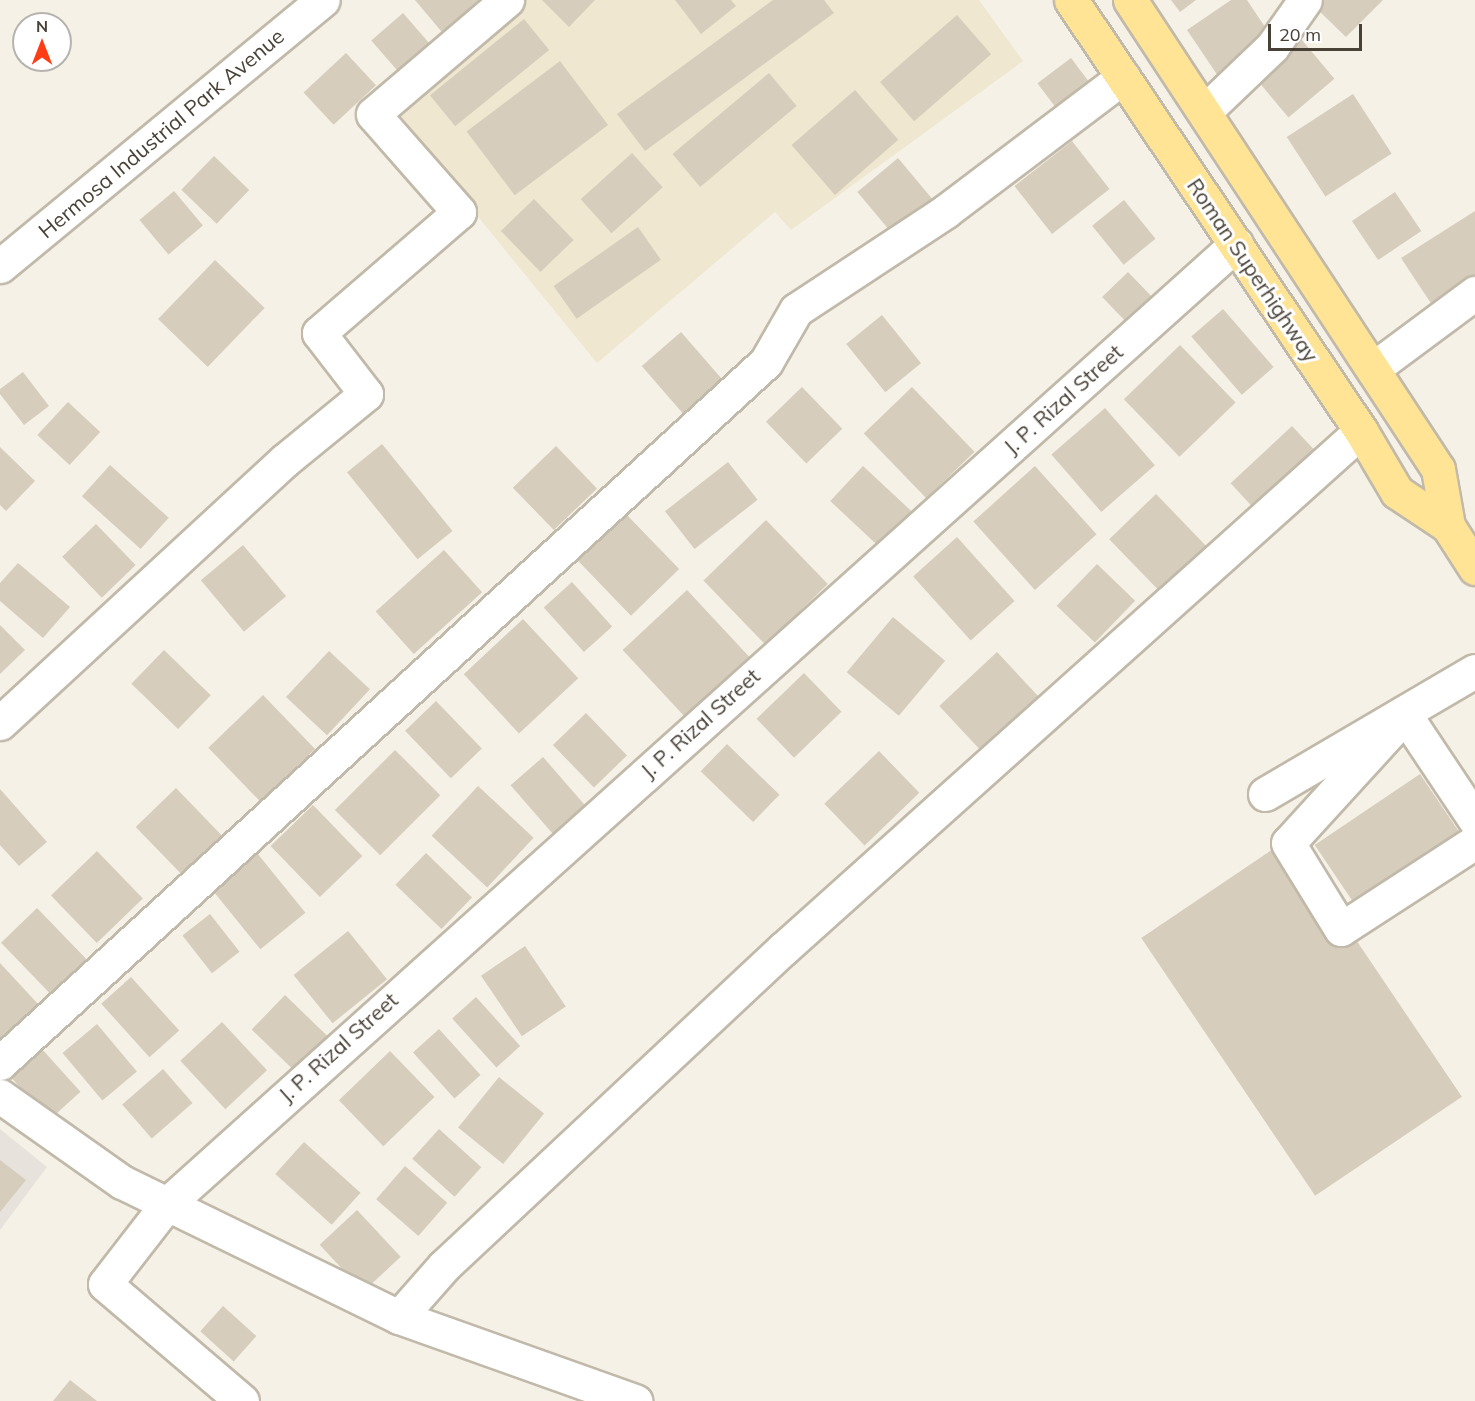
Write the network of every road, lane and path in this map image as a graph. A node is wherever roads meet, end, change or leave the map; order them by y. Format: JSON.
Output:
{"nodes":[{"id":1,"x":323,"y":0,"type":"edge"},
{"id":2,"x":507,"y":0,"type":"edge"},
{"id":3,"x":1071,"y":0,"type":"edge"},
{"id":4,"x":1131,"y":0,"type":"edge"},
{"id":5,"x":1305,"y":0,"type":"edge"},
{"id":6,"x":1123,"y":76,"type":"junction"},
{"id":7,"x":1205,"y":111,"type":"junction"},
{"id":8,"x":1236,"y":244,"type":"junction"},
{"id":9,"x":0,"y":266,"type":"edge"},
{"id":10,"x":1475,"y":294,"type":"edge"},
{"id":11,"x":1374,"y":368,"type":"junction"},
{"id":12,"x":1361,"y":431,"type":"junction"},
{"id":13,"x":1448,"y":526,"type":"junction"},
{"id":14,"x":1475,"y":568,"type":"edge"},
{"id":15,"x":1475,"y":671,"type":"edge"},
{"id":16,"x":1405,"y":715,"type":"junction"},
{"id":17,"x":0,"y":723,"type":"edge"},
{"id":18,"x":1265,"y":794,"type":"dead end"},
{"id":19,"x":1475,"y":820,"type":"edge"},
{"id":20,"x":1475,"y":842,"type":"edge"},
{"id":21,"x":0,"y":1063,"type":"edge"},
{"id":22,"x":0,"y":1096,"type":"edge"},
{"id":23,"x":167,"y":1204,"type":"junction"},
{"id":24,"x":399,"y":1317,"type":"junction"},
{"id":25,"x":237,"y":1399,"type":"edge"},
{"id":26,"x":635,"y":1401,"type":"edge"}],
"edges":[{"from":1,"to":9,"type":"street","name":"Hermosa Industrial Park Avenue"},
{"from":2,"to":17,"type":"street"},
{"from":3,"to":6,"type":"main road","name":"Roman Superhighway"},
{"from":4,"to":7,"type":"main road","name":"Roman Superhighway"},
{"from":5,"to":7,"type":"street"},
{"from":6,"to":8,"type":"main road","name":"Roman Superhighway"},
{"from":6,"to":21,"type":"street"},
{"from":7,"to":11,"type":"main road","name":"Roman Superhighway"},
{"from":8,"to":12,"type":"main road","name":"Roman Superhighway"},
{"from":8,"to":23,"type":"street","name":"J. P. Rizal Street"},
{"from":10,"to":11,"type":"street"},
{"from":11,"to":13,"type":"main road","name":"Roman Superhighway"},
{"from":12,"to":13,"type":"main road","name":"Roman Superhighway"},
{"from":12,"to":24,"type":"street"},
{"from":13,"to":14,"type":"main road","name":"Roman Superhighway"},
{"from":15,"to":16,"type":"street"},
{"from":16,"to":18,"type":"street"},
{"from":16,"to":19,"type":"street"},
{"from":16,"to":20,"type":"street"},
{"from":22,"to":23,"type":"street"},
{"from":23,"to":24,"type":"street"},
{"from":23,"to":25,"type":"street","name":"J. P. Rizal Street"},
{"from":24,"to":26,"type":"street"}]}
